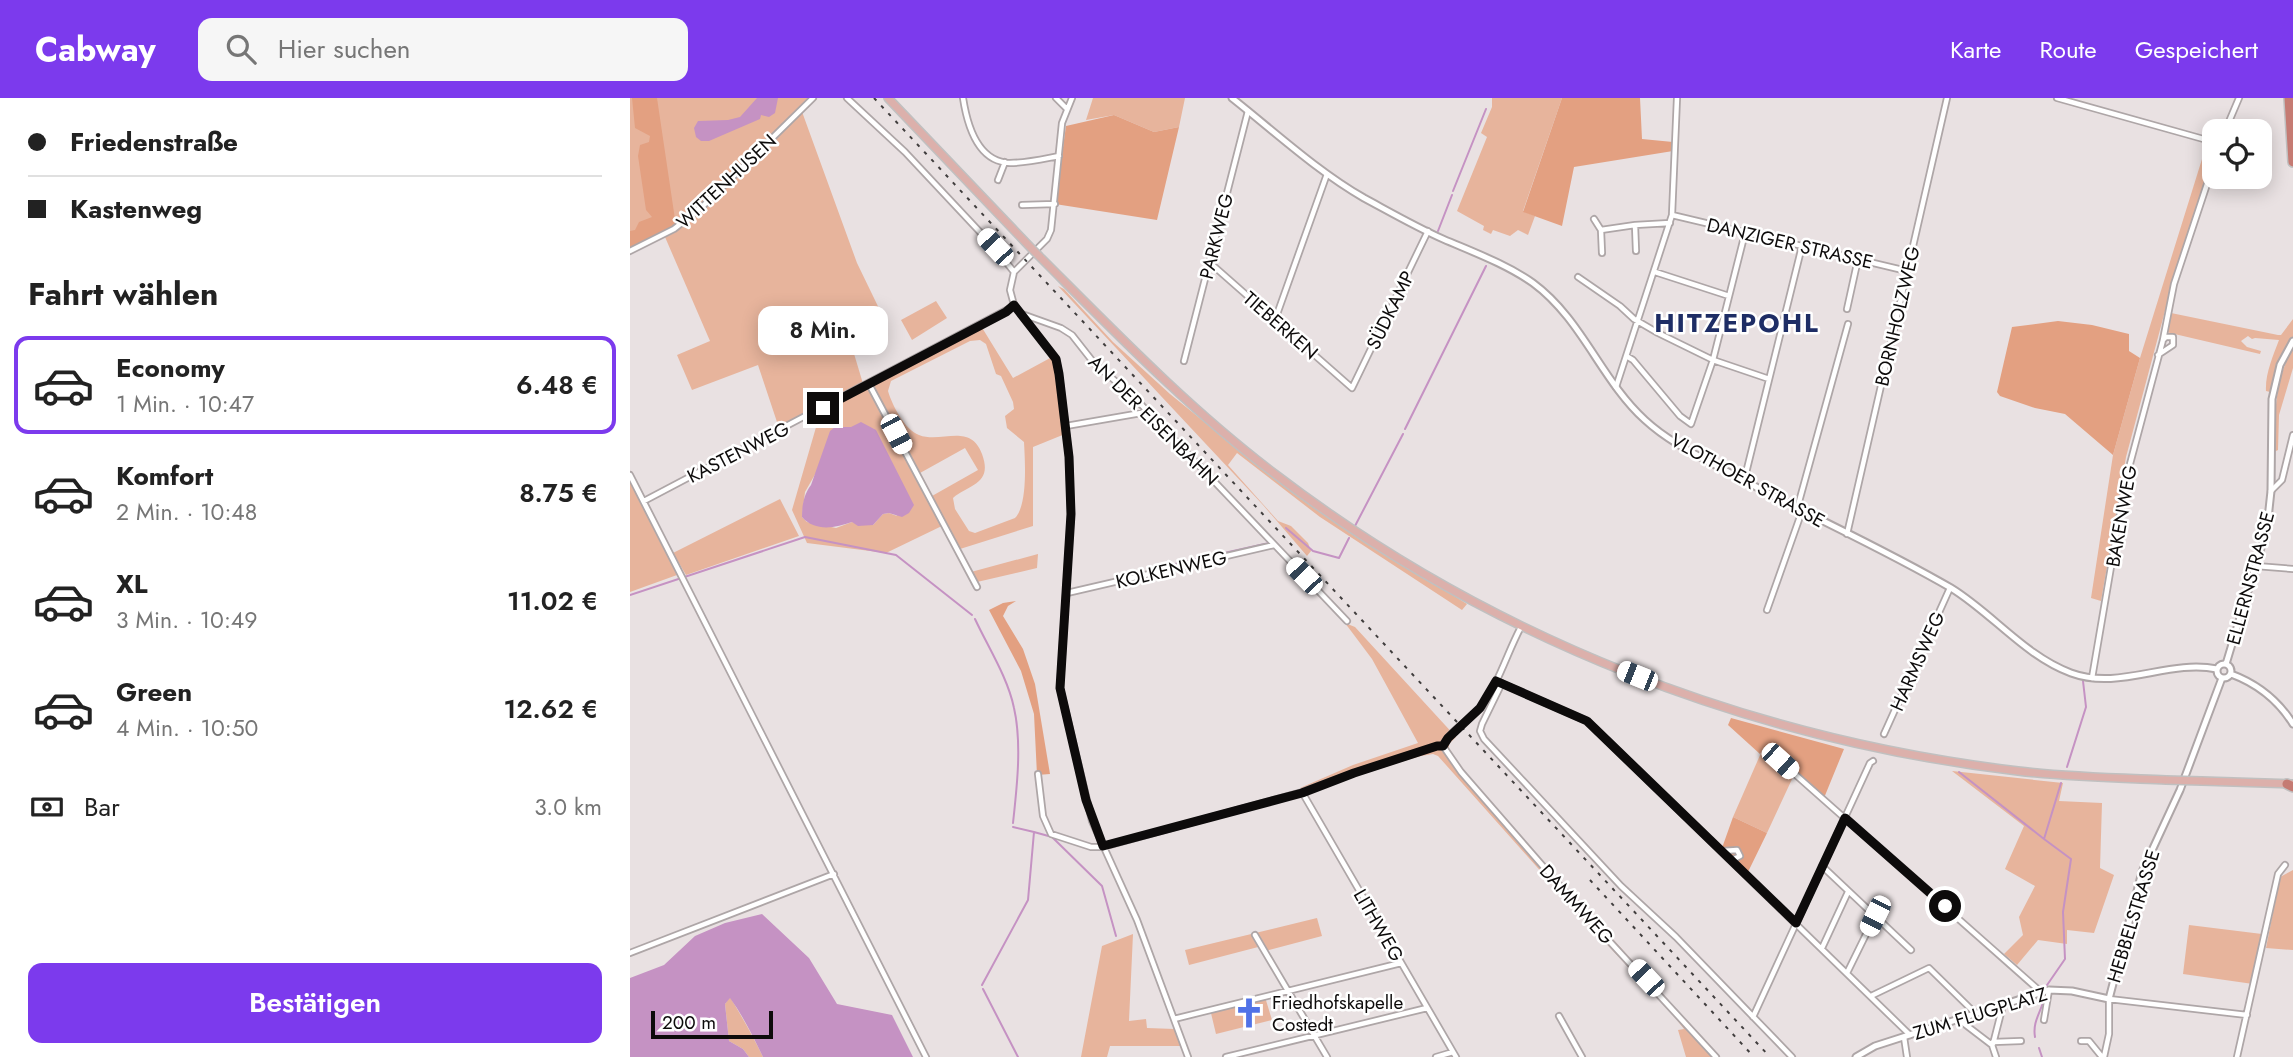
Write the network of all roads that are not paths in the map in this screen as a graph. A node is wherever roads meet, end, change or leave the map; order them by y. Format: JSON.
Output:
{"nodes":[{"id":1,"x":813,"y":98,"type":"edge"},
{"id":2,"x":847,"y":98,"type":"edge"},
{"id":3,"x":888,"y":98,"type":"edge"},
{"id":4,"x":963,"y":98,"type":"edge"},
{"id":5,"x":1056,"y":98,"type":"edge"},
{"id":6,"x":1072,"y":98,"type":"edge"},
{"id":7,"x":1232,"y":98,"type":"edge"},
{"id":8,"x":1677,"y":98,"type":"edge"},
{"id":9,"x":1947,"y":98,"type":"edge"},
{"id":10,"x":2057,"y":98,"type":"edge"},
{"id":11,"x":2239,"y":98,"type":"edge"},
{"id":12,"x":2289,"y":98,"type":"edge"},
{"id":13,"x":1067,"y":109,"type":"junction"},
{"id":14,"x":1248,"y":111,"type":"junction"},
{"id":15,"x":2230,"y":119,"type":"edge"},
{"id":16,"x":2202,"y":139,"type":"edge"},
{"id":17,"x":1059,"y":156,"type":"junction"},
{"id":18,"x":1005,"y":162,"type":"junction"},
{"id":19,"x":2293,"y":162,"type":"edge"},
{"id":20,"x":1327,"y":174,"type":"junction"},
{"id":21,"x":998,"y":180,"type":"dead end"},
{"id":22,"x":2205,"y":189,"type":"edge"},
{"id":23,"x":1055,"y":204,"type":"junction"},
{"id":24,"x":1021,"y":205,"type":"dead end"},
{"id":25,"x":1672,"y":215,"type":"junction"},
{"id":26,"x":1594,"y":219,"type":"dead end"},
{"id":27,"x":1670,"y":223,"type":"junction"},
{"id":28,"x":1635,"y":225,"type":"junction"},
{"id":29,"x":1601,"y":230,"type":"junction"},
{"id":30,"x":1428,"y":232,"type":"junction"},
{"id":31,"x":1745,"y":233,"type":"junction"},
{"id":32,"x":1802,"y":246,"type":"junction"},
{"id":33,"x":630,"y":251,"type":"edge"},
{"id":34,"x":1636,"y":251,"type":"dead end"},
{"id":35,"x":1602,"y":253,"type":"dead end"},
{"id":36,"x":1858,"y":259,"type":"junction"},
{"id":37,"x":1209,"y":262,"type":"junction"},
{"id":38,"x":1907,"y":271,"type":"junction"},
{"id":39,"x":1014,"y":272,"type":"junction"},
{"id":40,"x":1655,"y":272,"type":"junction"},
{"id":41,"x":1578,"y":277,"type":"dead end"},
{"id":42,"x":1730,"y":296,"type":"junction"},
{"id":43,"x":1014,"y":305,"type":"junction"},
{"id":44,"x":1847,"y":309,"type":"dead end"},
{"id":45,"x":1021,"y":314,"type":"junction"},
{"id":46,"x":1275,"y":320,"type":"junction"},
{"id":47,"x":1639,"y":322,"type":"junction"},
{"id":48,"x":1848,"y":324,"type":"dead end"},
{"id":49,"x":2163,"y":340,"type":"junction"},
{"id":50,"x":2293,"y":341,"type":"edge"},
{"id":51,"x":2158,"y":355,"type":"junction"},
{"id":52,"x":1628,"y":357,"type":"junction"},
{"id":53,"x":1713,"y":360,"type":"junction"},
{"id":54,"x":1184,"y":361,"type":"dead end"},
{"id":55,"x":1769,"y":379,"type":"junction"},
{"id":56,"x":869,"y":384,"type":"junction"},
{"id":57,"x":1616,"y":387,"type":"junction"},
{"id":58,"x":1352,"y":388,"type":"joint"},
{"id":59,"x":1147,"y":412,"type":"junction"},
{"id":60,"x":1066,"y":426,"type":"junction"},
{"id":61,"x":2293,"y":435,"type":"edge"},
{"id":62,"x":630,"y":475,"type":"edge"},
{"id":63,"x":1744,"y":481,"type":"junction"},
{"id":64,"x":2271,"y":491,"type":"junction"},
{"id":65,"x":643,"y":501,"type":"junction"},
{"id":66,"x":1799,"y":510,"type":"junction"},
{"id":67,"x":1846,"y":534,"type":"junction"},
{"id":68,"x":1275,"y":545,"type":"junction"},
{"id":69,"x":2255,"y":566,"type":"junction"},
{"id":70,"x":2293,"y":569,"type":"edge"},
{"id":71,"x":978,"y":587,"type":"dead end"},
{"id":72,"x":1950,"y":588,"type":"junction"},
{"id":73,"x":1067,"y":593,"type":"junction"},
{"id":74,"x":1766,"y":610,"type":"dead end"},
{"id":75,"x":1347,"y":621,"type":"dead end"},
{"id":76,"x":1521,"y":627,"type":"junction"},
{"id":77,"x":2226,"y":664,"type":"junction"},
{"id":78,"x":2217,"y":669,"type":"junction"},
{"id":79,"x":2231,"y":674,"type":"junction"},
{"id":80,"x":2092,"y":678,"type":"junction"},
{"id":81,"x":2222,"y":678,"type":"junction"},
{"id":82,"x":1499,"y":682,"type":"junction"},
{"id":83,"x":2293,"y":724,"type":"edge"},
{"id":84,"x":1884,"y":734,"type":"dead end"},
{"id":85,"x":1443,"y":746,"type":"junction"},
{"id":86,"x":1777,"y":753,"type":"dead end"},
{"id":87,"x":1873,"y":761,"type":"dead end"},
{"id":88,"x":1038,"y":774,"type":"dead end"},
{"id":89,"x":2291,"y":785,"type":"edge"},
{"id":90,"x":1302,"y":793,"type":"junction"},
{"id":91,"x":1845,"y":818,"type":"junction"},
{"id":92,"x":1103,"y":846,"type":"junction"},
{"id":93,"x":1722,"y":851,"type":"junction"},
{"id":94,"x":1731,"y":860,"type":"junction"},
{"id":95,"x":2285,"y":865,"type":"dead end"},
{"id":96,"x":1822,"y":866,"type":"junction"},
{"id":97,"x":834,"y":874,"type":"junction"},
{"id":98,"x":1848,"y":892,"type":"junction"},
{"id":99,"x":1875,"y":916,"type":"junction"},
{"id":100,"x":1796,"y":923,"type":"junction"},
{"id":101,"x":1255,"y":935,"type":"dead end"},
{"id":102,"x":1822,"y":948,"type":"junction"},
{"id":103,"x":1911,"y":950,"type":"dead end"},
{"id":104,"x":630,"y":953,"type":"edge"},
{"id":105,"x":1401,"y":963,"type":"junction"},
{"id":106,"x":1847,"y":972,"type":"junction"},
{"id":107,"x":1288,"y":990,"type":"junction"},
{"id":108,"x":2046,"y":991,"type":"junction"},
{"id":109,"x":1871,"y":996,"type":"junction"},
{"id":110,"x":2109,"y":999,"type":"junction"},
{"id":111,"x":2003,"y":1005,"type":"junction"},
{"id":112,"x":1427,"y":1008,"type":"junction"},
{"id":113,"x":1976,"y":1014,"type":"junction"},
{"id":114,"x":2247,"y":1015,"type":"junction"},
{"id":115,"x":1559,"y":1016,"type":"dead end"},
{"id":116,"x":1753,"y":1017,"type":"junction"},
{"id":117,"x":1174,"y":1019,"type":"junction"},
{"id":118,"x":1958,"y":1019,"type":"junction"},
{"id":119,"x":2044,"y":1020,"type":"dead end"},
{"id":120,"x":1314,"y":1035,"type":"junction"},
{"id":121,"x":1907,"y":1036,"type":"junction"},
{"id":122,"x":2021,"y":1041,"type":"dead end"},
{"id":123,"x":2081,"y":1041,"type":"dead end"},
{"id":124,"x":1993,"y":1043,"type":"junction"},
{"id":125,"x":1455,"y":1054,"type":"edge"},
{"id":126,"x":1994,"y":1056,"type":"edge"},
{"id":127,"x":926,"y":1057,"type":"edge"},
{"id":128,"x":1188,"y":1057,"type":"edge"},
{"id":129,"x":1226,"y":1057,"type":"edge"},
{"id":130,"x":1327,"y":1057,"type":"edge"},
{"id":131,"x":1436,"y":1057,"type":"edge"},
{"id":132,"x":1581,"y":1057,"type":"edge"},
{"id":133,"x":1716,"y":1057,"type":"edge"},
{"id":134,"x":1793,"y":1057,"type":"edge"},
{"id":135,"x":1856,"y":1057,"type":"edge"},
{"id":136,"x":1907,"y":1057,"type":"edge"},
{"id":137,"x":2103,"y":1057,"type":"edge"},
{"id":138,"x":2237,"y":1057,"type":"edge"}],
"edges":[{"from":1,"to":33,"type":"street","name":"WITTENHUSEN"},
{"from":2,"to":39,"type":"street"},
{"from":3,"to":76,"type":"main road","bridge":true},
{"from":4,"to":18,"type":"street"},
{"from":5,"to":13,"type":"street"},
{"from":6,"to":13,"type":"street"},
{"from":7,"to":14,"type":"street","name":"VLOTHOER STRASSE"},
{"from":8,"to":25,"type":"street"},
{"from":9,"to":38,"type":"street","name":"BORNHOLZWEG"},
{"from":10,"to":16,"type":"street"},
{"from":11,"to":15,"type":"street"},
{"from":12,"to":19,"type":"highway"},
{"from":13,"to":17,"type":"street"},
{"from":14,"to":20,"type":"street","name":"VLOTHOER STRASSE"},
{"from":14,"to":37,"type":"street","name":"PARKWEG"},
{"from":17,"to":18,"type":"street"},
{"from":17,"to":23,"type":"street"},
{"from":18,"to":21,"type":"street"},
{"from":20,"to":30,"type":"street","name":"VLOTHOER STRASSE"},
{"from":20,"to":46,"type":"street"},
{"from":22,"to":49,"type":"street","name":"BAKENWEG"},
{"from":23,"to":24,"type":"street"},
{"from":23,"to":39,"type":"street"},
{"from":25,"to":27,"type":"street"},
{"from":25,"to":31,"type":"street","name":"DANZIGER STRASSE"},
{"from":26,"to":29,"type":"street"},
{"from":27,"to":28,"type":"street"},
{"from":27,"to":40,"type":"street"},
{"from":28,"to":29,"type":"street"},
{"from":28,"to":34,"type":"street"},
{"from":29,"to":35,"type":"street"},
{"from":30,"to":57,"type":"street","name":"VLOTHOER STRASSE"},
{"from":30,"to":58,"type":"street","name":"SÜDKAMP"},
{"from":31,"to":32,"type":"street","name":"DANZIGER STRASSE"},
{"from":31,"to":42,"type":"street"},
{"from":32,"to":36,"type":"street","name":"DANZIGER STRASSE"},
{"from":32,"to":55,"type":"street"},
{"from":36,"to":38,"type":"street","name":"DANZIGER STRASSE"},
{"from":36,"to":44,"type":"street"},
{"from":37,"to":46,"type":"street","name":"TIEBERKEN"},
{"from":37,"to":54,"type":"street","name":"PARKWEG"},
{"from":38,"to":67,"type":"street","name":"BORNHOLZWEG"},
{"from":39,"to":43,"type":"street"},
{"from":40,"to":42,"type":"street"},
{"from":40,"to":47,"type":"street"},
{"from":41,"to":47,"type":"street"},
{"from":42,"to":53,"type":"street"},
{"from":43,"to":45,"type":"street"},
{"from":43,"to":56,"type":"street","name":"KASTENWEG"},
{"from":45,"to":59,"type":"street","name":"AN DER EISENBAHN"},
{"from":45,"to":60,"type":"street"},
{"from":46,"to":58,"type":"street","name":"TIEBERKEN"},
{"from":47,"to":52,"type":"street"},
{"from":47,"to":53,"type":"street"},
{"from":48,"to":66,"type":"street"},
{"from":49,"to":51,"type":"street","name":"BAKENWEG"},
{"from":49,"to":51,"type":"street","name":"BAKENWEG"},
{"from":50,"to":64,"type":"street","name":"ELLERNSTRASSE"},
{"from":51,"to":80,"type":"street","name":"BAKENWEG"},
{"from":52,"to":53,"type":"street"},
{"from":52,"to":57,"type":"street"},
{"from":53,"to":55,"type":"street"},
{"from":55,"to":63,"type":"street"},
{"from":56,"to":65,"type":"street","name":"KASTENWEG"},
{"from":56,"to":71,"type":"street"},
{"from":57,"to":63,"type":"street","name":"VLOTHOER STRASSE"},
{"from":59,"to":60,"type":"street"},
{"from":59,"to":68,"type":"street","name":"AN DER EISENBAHN"},
{"from":60,"to":73,"type":"street"},
{"from":61,"to":64,"type":"street","name":"ELLERNSTRASSE"},
{"from":62,"to":65,"type":"street"},
{"from":63,"to":66,"type":"street","name":"VLOTHOER STRASSE"},
{"from":64,"to":69,"type":"street","name":"ELLERNSTRASSE"},
{"from":65,"to":97,"type":"street"},
{"from":66,"to":67,"type":"street","name":"VLOTHOER STRASSE"},
{"from":66,"to":74,"type":"street"},
{"from":67,"to":72,"type":"street","name":"VLOTHOER STRASSE"},
{"from":68,"to":73,"type":"street","name":"KOLKENWEG"},
{"from":68,"to":75,"type":"street"},
{"from":69,"to":70,"type":"street"},
{"from":69,"to":77,"type":"street","name":"ELLERNSTRASSE"},
{"from":72,"to":80,"type":"street","name":"VLOTHOER STRASSE"},
{"from":72,"to":84,"type":"street","name":"HARMSWEG"},
{"from":73,"to":92,"type":"street"},
{"from":76,"to":82,"type":"street"},
{"from":76,"to":89,"type":"main road","bridge":true},
{"from":77,"to":78,"type":"street","name":"ELLERNSTRASSE"},
{"from":77,"to":79,"type":"street","name":"ELLERNSTRASSE"},
{"from":78,"to":80,"type":"street","name":"VLOTHOER STRASSE"},
{"from":78,"to":81,"type":"street","name":"ELLERNSTRASSE"},
{"from":79,"to":81,"type":"street","name":"ELLERNSTRASSE"},
{"from":79,"to":83,"type":"street"},
{"from":81,"to":110,"type":"street","name":"HEBBELSTRASSE"},
{"from":82,"to":85,"type":"street"},
{"from":82,"to":93,"type":"street"},
{"from":82,"to":116,"type":"street"},
{"from":85,"to":90,"type":"street"},
{"from":85,"to":133,"type":"street","name":"DAMMWEG"},
{"from":86,"to":91,"type":"street"},
{"from":87,"to":91,"type":"street"},
{"from":88,"to":92,"type":"street"},
{"from":90,"to":92,"type":"street"},
{"from":90,"to":105,"type":"street","name":"LITHWEG"},
{"from":91,"to":96,"type":"street"},
{"from":91,"to":108,"type":"street"},
{"from":92,"to":117,"type":"street"},
{"from":93,"to":94,"type":"street"},
{"from":93,"to":94,"type":"street"},
{"from":94,"to":100,"type":"street"},
{"from":95,"to":114,"type":"street"},
{"from":96,"to":98,"type":"street"},
{"from":96,"to":100,"type":"street"},
{"from":97,"to":104,"type":"street"},
{"from":97,"to":127,"type":"street"},
{"from":98,"to":99,"type":"street"},
{"from":98,"to":102,"type":"street"},
{"from":99,"to":103,"type":"street"},
{"from":99,"to":106,"type":"street"},
{"from":100,"to":102,"type":"street"},
{"from":100,"to":116,"type":"street"},
{"from":101,"to":107,"type":"street"},
{"from":102,"to":106,"type":"street"},
{"from":105,"to":107,"type":"street"},
{"from":105,"to":112,"type":"street","name":"LITHWEG"},
{"from":106,"to":109,"type":"street"},
{"from":107,"to":117,"type":"street"},
{"from":107,"to":120,"type":"street"},
{"from":108,"to":110,"type":"street","name":"ZUM FLUGPLATZ"},
{"from":108,"to":111,"type":"street","name":"ZUM FLUGPLATZ"},
{"from":108,"to":119,"type":"street"},
{"from":109,"to":113,"type":"street"},
{"from":109,"to":121,"type":"street"},
{"from":110,"to":114,"type":"street"},
{"from":110,"to":137,"type":"street","name":"HEBBELSTRASSE"},
{"from":111,"to":113,"type":"street","name":"ZUM FLUGPLATZ"},
{"from":111,"to":124,"type":"street"},
{"from":112,"to":120,"type":"street"},
{"from":112,"to":125,"type":"street","name":"LITHWEG"},
{"from":113,"to":118,"type":"street","name":"ZUM FLUGPLATZ"},
{"from":114,"to":138,"type":"street"},
{"from":115,"to":132,"type":"street"},
{"from":116,"to":134,"type":"street"},
{"from":117,"to":128,"type":"street"},
{"from":118,"to":121,"type":"street","name":"ZUM FLUGPLATZ"},
{"from":118,"to":124,"type":"street"},
{"from":120,"to":129,"type":"street"},
{"from":120,"to":130,"type":"street"},
{"from":121,"to":135,"type":"street","name":"ZUM FLUGPLATZ"},
{"from":121,"to":136,"type":"street"},
{"from":122,"to":124,"type":"street"},
{"from":123,"to":137,"type":"street"},
{"from":124,"to":126,"type":"street"},
{"from":125,"to":131,"type":"street"}]}
